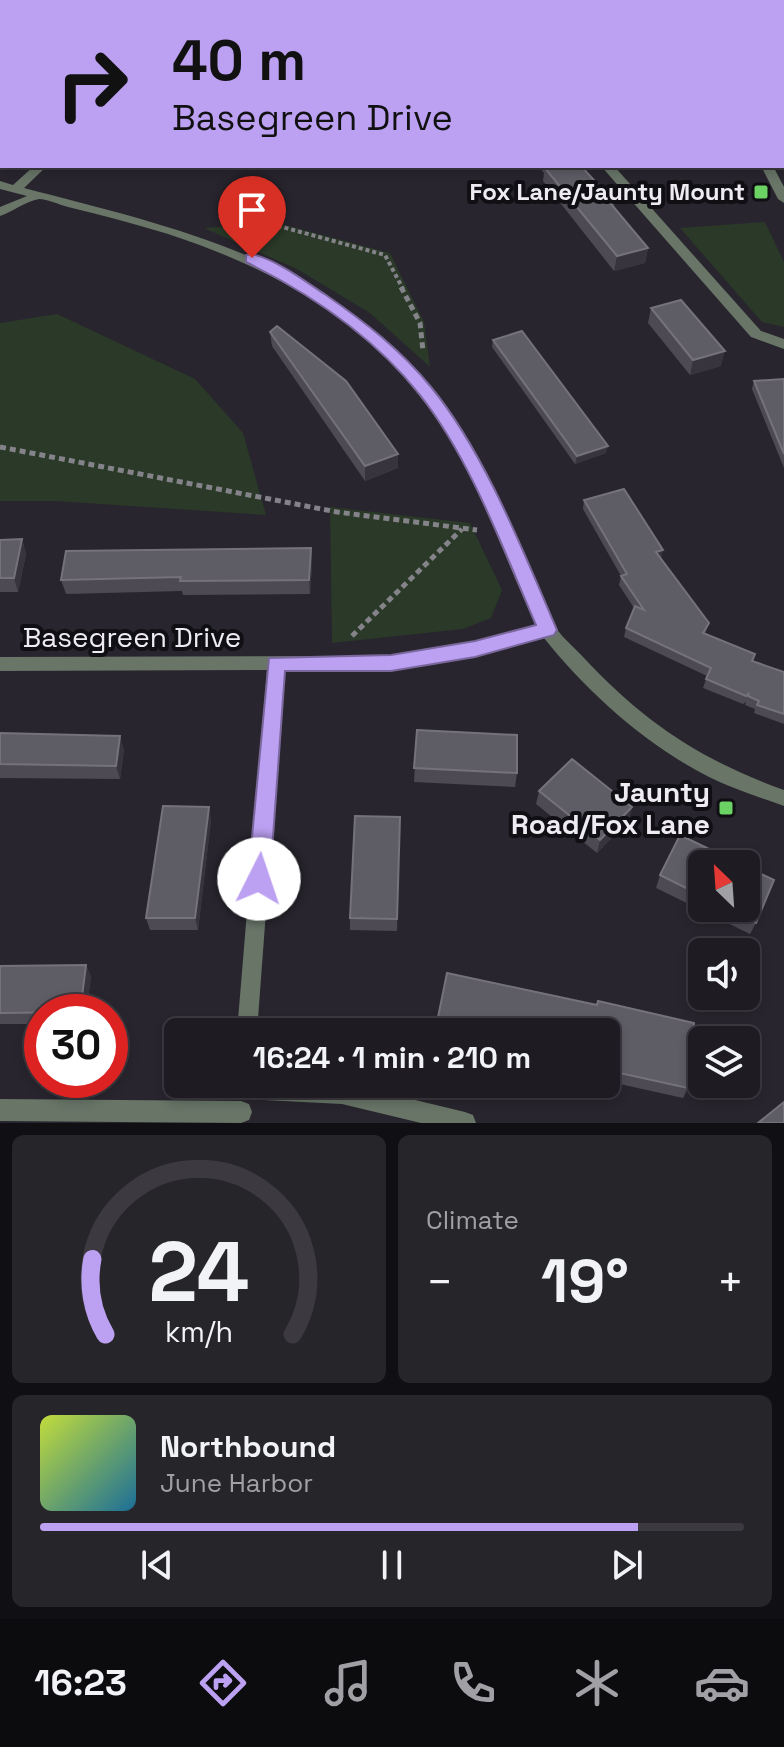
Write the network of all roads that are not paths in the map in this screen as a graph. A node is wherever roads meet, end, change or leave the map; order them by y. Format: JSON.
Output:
{"nodes":[{"id":1,"x":38,"y":168,"type":"edge"},
{"id":2,"x":609,"y":168,"type":"edge"},
{"id":3,"x":768,"y":168,"type":"edge"},
{"id":4,"x":7,"y":187,"type":"edge"},
{"id":5,"x":39,"y":195,"type":"junction"},
{"id":6,"x":784,"y":199,"type":"edge"},
{"id":7,"x":0,"y":212,"type":"edge"},
{"id":8,"x":784,"y":344,"type":"edge"},
{"id":9,"x":548,"y":630,"type":"junction"},
{"id":10,"x":276,"y":663,"type":"junction"},
{"id":11,"x":0,"y":664,"type":"edge"},
{"id":12,"x":784,"y":798,"type":"edge"},
{"id":13,"x":248,"y":1018,"type":"edge"},
{"id":14,"x":362,"y":1098,"type":"edge"},
{"id":15,"x":0,"y":1110,"type":"edge"},
{"id":16,"x":241,"y":1117,"type":"edge"},
{"id":17,"x":465,"y":1123,"type":"edge"}],
"edges":[{"from":1,"to":4,"type":"street"},
{"from":2,"to":8,"type":"street"},
{"from":3,"to":6,"type":"street"},
{"from":4,"to":5,"type":"street"},
{"from":5,"to":7,"type":"street"},
{"from":5,"to":9,"type":"street"},
{"from":9,"to":10,"type":"street","name":"Basegreen Drive"},
{"from":9,"to":12,"type":"street"},
{"from":10,"to":11,"type":"street","name":"Basegreen Drive"},
{"from":10,"to":13,"type":"street"},
{"from":14,"to":17,"type":"street"},
{"from":15,"to":16,"type":"street"}]}
